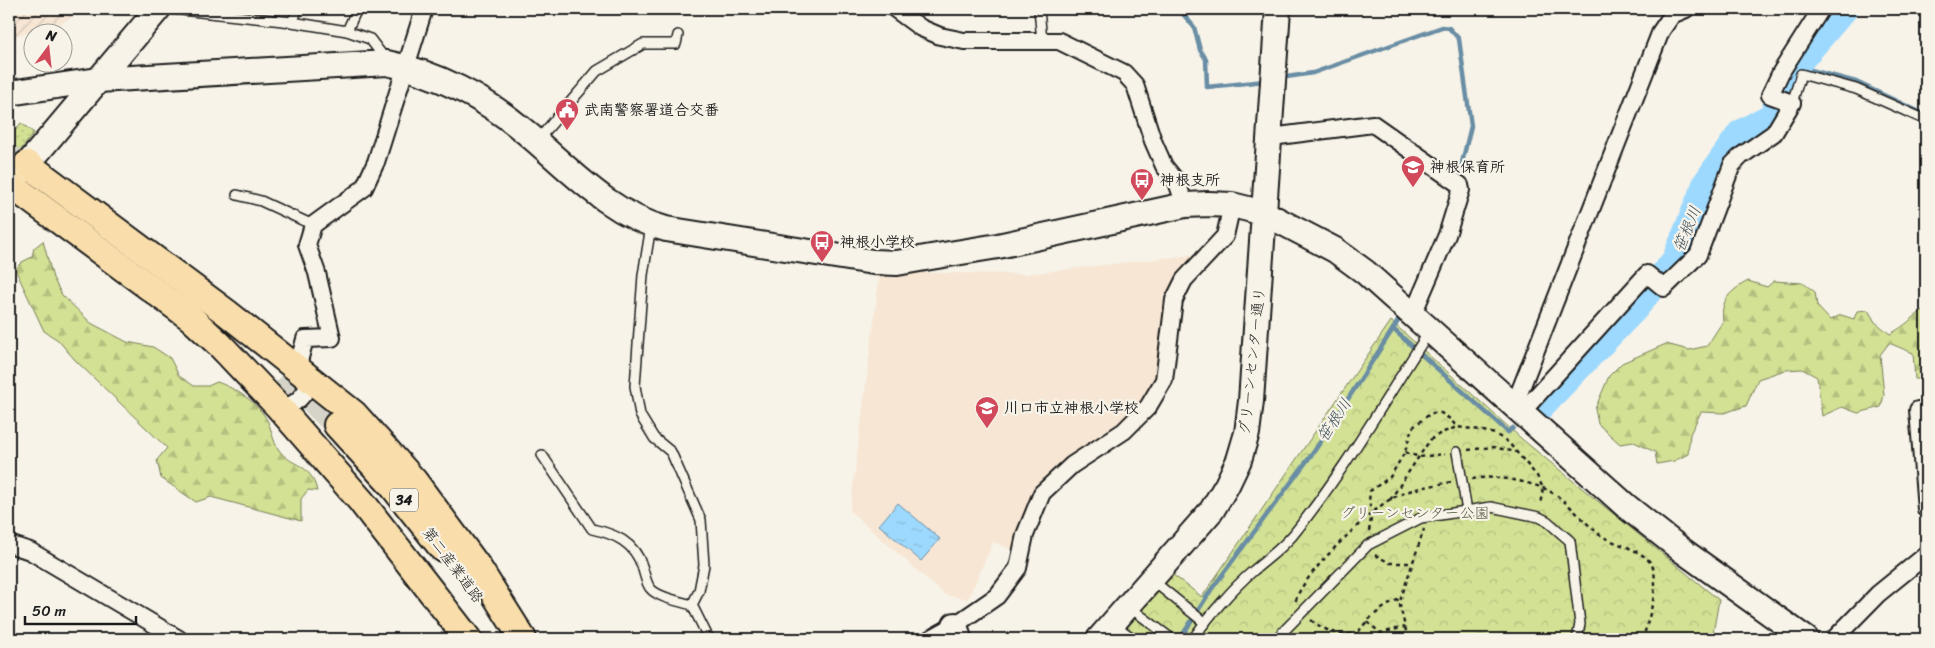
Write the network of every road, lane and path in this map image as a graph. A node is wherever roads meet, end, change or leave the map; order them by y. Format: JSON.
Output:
{"nodes":[{"id":1,"x":158,"y":9,"type":"edge"},
{"id":2,"x":172,"y":9,"type":"edge"},
{"id":3,"x":298,"y":9,"type":"edge"},
{"id":4,"x":357,"y":9,"type":"edge"},
{"id":5,"x":424,"y":9,"type":"edge"},
{"id":6,"x":895,"y":9,"type":"edge"},
{"id":7,"x":1039,"y":9,"type":"edge"},
{"id":8,"x":1278,"y":9,"type":"edge"},
{"id":9,"x":1686,"y":9,"type":"edge"},
{"id":10,"x":1821,"y":9,"type":"edge"},
{"id":11,"x":1829,"y":9,"type":"edge"},
{"id":12,"x":292,"y":22,"type":"junction"},
{"id":13,"x":347,"y":31,"type":"junction"},
{"id":14,"x":678,"y":35,"type":"dead end"},
{"id":15,"x":1042,"y":41,"type":"junction"},
{"id":16,"x":397,"y":65,"type":"junction"},
{"id":17,"x":98,"y":80,"type":"junction"},
{"id":18,"x":9,"y":93,"type":"edge"},
{"id":19,"x":1792,"y":103,"type":"junction"},
{"id":20,"x":1926,"y":120,"type":"edge"},
{"id":21,"x":1271,"y":137,"type":"junction"},
{"id":22,"x":537,"y":141,"type":"junction"},
{"id":23,"x":28,"y":164,"type":"junction"},
{"id":24,"x":10,"y":186,"type":"edge"},
{"id":25,"x":237,"y":195,"type":"dead end"},
{"id":26,"x":1185,"y":205,"type":"junction"},
{"id":27,"x":1232,"y":205,"type":"junction"},
{"id":28,"x":1264,"y":213,"type":"junction"},
{"id":29,"x":313,"y":225,"type":"junction"},
{"id":30,"x":651,"y":226,"type":"junction"},
{"id":31,"x":103,"y":236,"type":"junction"},
{"id":32,"x":1413,"y":314,"type":"junction"},
{"id":33,"x":1430,"y":330,"type":"junction"},
{"id":34,"x":303,"y":373,"type":"junction"},
{"id":35,"x":278,"y":406,"type":"junction"},
{"id":36,"x":1518,"y":410,"type":"junction"},
{"id":37,"x":1918,"y":410,"type":"dead end"},
{"id":38,"x":1457,"y":427,"type":"junction"},
{"id":39,"x":1457,"y":452,"type":"dead end"},
{"id":40,"x":542,"y":455,"type":"dead end"},
{"id":41,"x":1462,"y":481,"type":"junction"},
{"id":42,"x":1543,"y":488,"type":"junction"},
{"id":43,"x":1390,"y":500,"type":"junction"},
{"id":44,"x":1926,"y":509,"type":"edge"},
{"id":45,"x":1467,"y":511,"type":"junction"},
{"id":46,"x":1372,"y":513,"type":"junction"},
{"id":47,"x":1539,"y":517,"type":"junction"},
{"id":48,"x":1421,"y":518,"type":"junction"},
{"id":49,"x":9,"y":544,"type":"edge"},
{"id":50,"x":1366,"y":546,"type":"junction"},
{"id":51,"x":1926,"y":555,"type":"edge"},
{"id":52,"x":1411,"y":563,"type":"junction"},
{"id":53,"x":1152,"y":580,"type":"junction"},
{"id":54,"x":1401,"y":598,"type":"junction"},
{"id":55,"x":692,"y":605,"type":"junction"},
{"id":56,"x":1128,"y":606,"type":"junction"},
{"id":57,"x":1300,"y":615,"type":"junction"},
{"id":58,"x":1367,"y":622,"type":"junction"},
{"id":59,"x":1205,"y":623,"type":"junction"},
{"id":60,"x":1405,"y":627,"type":"junction"},
{"id":61,"x":957,"y":632,"type":"edge"},
{"id":62,"x":1106,"y":632,"type":"edge"},
{"id":63,"x":1358,"y":632,"type":"junction"},
{"id":64,"x":179,"y":639,"type":"edge"},
{"id":65,"x":468,"y":639,"type":"edge"},
{"id":66,"x":486,"y":639,"type":"edge"},
{"id":67,"x":506,"y":639,"type":"edge"},
{"id":68,"x":523,"y":639,"type":"edge"},
{"id":69,"x":709,"y":639,"type":"edge"},
{"id":70,"x":930,"y":639,"type":"edge"},
{"id":71,"x":1134,"y":639,"type":"edge"},
{"id":72,"x":1172,"y":639,"type":"edge"},
{"id":73,"x":1193,"y":639,"type":"edge"},
{"id":74,"x":1276,"y":639,"type":"edge"},
{"id":75,"x":1355,"y":639,"type":"edge"},
{"id":76,"x":1408,"y":639,"type":"edge"},
{"id":77,"x":1577,"y":639,"type":"edge"},
{"id":78,"x":1643,"y":639,"type":"edge"},
{"id":79,"x":1806,"y":639,"type":"edge"},
{"id":80,"x":1834,"y":639,"type":"edge"}],
"edges":[{"from":1,"to":17,"type":"street"},
{"from":2,"to":12,"type":"lane"},
{"from":3,"to":12,"type":"lane"},
{"from":4,"to":13,"type":"lane"},
{"from":5,"to":16,"type":"street"},
{"from":6,"to":15,"type":"street"},
{"from":7,"to":15,"type":"lane"},
{"from":8,"to":21,"type":"street","name":"グリーンセンター通り"},
{"from":9,"to":36,"type":"street"},
{"from":10,"to":11,"type":"street"},
{"from":10,"to":19,"type":"street"},
{"from":12,"to":13,"type":"lane"},
{"from":13,"to":16,"type":"lane"},
{"from":14,"to":22,"type":"lane"},
{"from":15,"to":26,"type":"street"},
{"from":16,"to":17,"type":"street"},
{"from":16,"to":22,"type":"street"},
{"from":16,"to":29,"type":"street"},
{"from":17,"to":18,"type":"street"},
{"from":17,"to":23,"type":"street"},
{"from":19,"to":20,"type":"lane"},
{"from":19,"to":36,"type":"street"},
{"from":21,"to":28,"type":"street","name":"グリーンセンター通り"},
{"from":21,"to":32,"type":"street"},
{"from":22,"to":30,"type":"street"},
{"from":23,"to":24,"type":"street"},
{"from":23,"to":31,"type":"main road"},
{"from":24,"to":31,"type":"main road"},
{"from":25,"to":29,"type":"lane"},
{"from":26,"to":27,"type":"street"},
{"from":26,"to":30,"type":"street"},
{"from":27,"to":28,"type":"street"},
{"from":27,"to":61,"type":"street"},
{"from":28,"to":32,"type":"street"},
{"from":28,"to":53,"type":"street","name":"グリーンセンター通り"},
{"from":29,"to":34,"type":"street"},
{"from":30,"to":55,"type":"lane"},
{"from":31,"to":34,"type":"main road"},
{"from":31,"to":35,"type":"main road"},
{"from":32,"to":33,"type":"street"},
{"from":33,"to":36,"type":"street"},
{"from":33,"to":59,"type":"lane"},
{"from":34,"to":35,"type":"street"},
{"from":34,"to":68,"type":"main road"},
{"from":35,"to":65,"type":"main road"},
{"from":36,"to":79,"type":"street"},
{"from":37,"to":44,"type":"street"},
{"from":38,"to":42,"type":"path"},
{"from":38,"to":43,"type":"path"},
{"from":38,"to":46,"type":"path"},
{"from":39,"to":41,"type":"lane"},
{"from":40,"to":55,"type":"lane"},
{"from":41,"to":42,"type":"path"},
{"from":41,"to":43,"type":"path"},
{"from":41,"to":45,"type":"lane"},
{"from":42,"to":47,"type":"path"},
{"from":42,"to":78,"type":"path"},
{"from":43,"to":46,"type":"path"},
{"from":45,"to":47,"type":"lane"},
{"from":45,"to":48,"type":"lane"},
{"from":46,"to":50,"type":"path"},
{"from":46,"to":57,"type":"path"},
{"from":47,"to":77,"type":"lane"},
{"from":48,"to":50,"type":"lane"},
{"from":48,"to":52,"type":"path"},
{"from":49,"to":64,"type":"street"},
{"from":50,"to":52,"type":"path"},
{"from":50,"to":57,"type":"lane"},
{"from":51,"to":80,"type":"street"},
{"from":52,"to":54,"type":"path"},
{"from":53,"to":56,"type":"street","name":"グリーンセンター通り"},
{"from":53,"to":59,"type":"lane"},
{"from":54,"to":58,"type":"path"},
{"from":54,"to":60,"type":"path"},
{"from":55,"to":69,"type":"lane"},
{"from":56,"to":62,"type":"street","name":"グリーンセンター通り"},
{"from":56,"to":72,"type":"lane"},
{"from":57,"to":63,"type":"path"},
{"from":57,"to":74,"type":"lane"},
{"from":58,"to":60,"type":"path"},
{"from":58,"to":63,"type":"path"},
{"from":59,"to":73,"type":"lane"},
{"from":60,"to":76,"type":"path"},
{"from":61,"to":70,"type":"street"},
{"from":62,"to":71,"type":"lane"},
{"from":63,"to":75,"type":"path"},
{"from":66,"to":67,"type":"main road","name":"第二産業道路","number":"34"}]}
